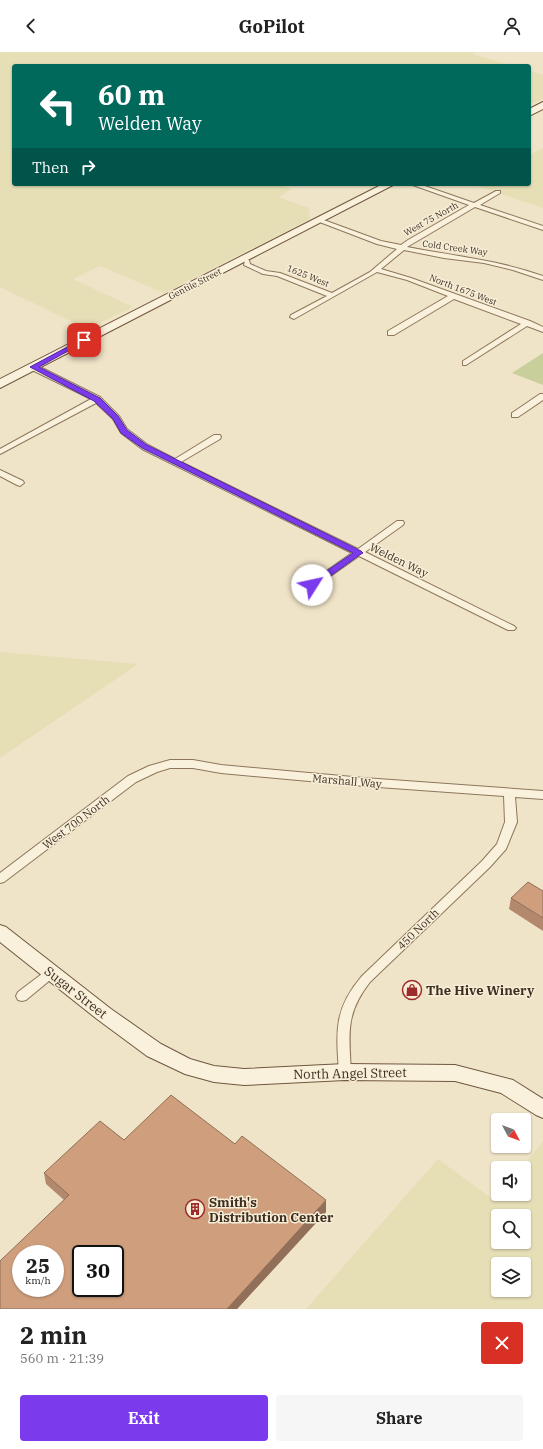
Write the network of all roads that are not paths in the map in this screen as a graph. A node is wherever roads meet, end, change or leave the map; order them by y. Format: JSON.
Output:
{"nodes":[{"id":1,"x":543,"y":105,"type":"edge"},
{"id":2,"x":531,"y":111,"type":"edge"},
{"id":3,"x":386,"y":186,"type":"edge"},
{"id":4,"x":419,"y":186,"type":"edge"},
{"id":5,"x":498,"y":192,"type":"dead end"},
{"id":6,"x":475,"y":205,"type":"junction"},
{"id":7,"x":319,"y":220,"type":"junction"},
{"id":8,"x":543,"y":228,"type":"edge"},
{"id":9,"x":401,"y":248,"type":"junction"},
{"id":10,"x":245,"y":261,"type":"junction"},
{"id":11,"x":376,"y":270,"type":"junction"},
{"id":12,"x":543,"y":278,"type":"edge"},
{"id":13,"x":332,"y":296,"type":"junction"},
{"id":14,"x":454,"y":296,"type":"junction"},
{"id":15,"x":294,"y":317,"type":"dead end"},
{"id":16,"x":527,"y":324,"type":"junction"},
{"id":17,"x":543,"y":330,"type":"edge"},
{"id":18,"x":391,"y":333,"type":"dead end"},
{"id":19,"x":466,"y":363,"type":"dead end"},
{"id":20,"x":33,"y":367,"type":"junction"},
{"id":21,"x":0,"y":384,"type":"edge"},
{"id":22,"x":543,"y":396,"type":"edge"},
{"id":23,"x":97,"y":399,"type":"junction"},
{"id":24,"x":515,"y":416,"type":"dead end"},
{"id":25,"x":217,"y":437,"type":"dead end"},
{"id":26,"x":0,"y":452,"type":"edge"},
{"id":27,"x":175,"y":462,"type":"junction"},
{"id":28,"x":0,"y":472,"type":"edge"},
{"id":29,"x":20,"y":483,"type":"dead end"},
{"id":30,"x":400,"y":523,"type":"dead end"},
{"id":31,"x":358,"y":553,"type":"junction"},
{"id":32,"x":312,"y":585,"type":"dead end"},
{"id":33,"x":511,"y":628,"type":"dead end"},
{"id":34,"x":153,"y":768,"type":"joint"},
{"id":35,"x":509,"y":793,"type":"junction"},
{"id":36,"x":543,"y":795,"type":"edge"},
{"id":37,"x":0,"y":879,"type":"edge"},
{"id":38,"x":0,"y":932,"type":"edge"},
{"id":39,"x":51,"y":973,"type":"junction"},
{"id":40,"x":22,"y":996,"type":"dead end"},
{"id":41,"x":154,"y":1050,"type":"joint"},
{"id":42,"x":344,"y":1072,"type":"junction"},
{"id":43,"x":543,"y":1109,"type":"edge"}],
"edges":[{"from":1,"to":2,"type":"main road"},
{"from":3,"to":7,"type":"main road","name":"Gentile Street"},
{"from":4,"to":6,"type":"street"},
{"from":5,"to":6,"type":"street","name":"West 75 North"},
{"from":6,"to":8,"type":"street"},
{"from":6,"to":9,"type":"street","name":"West 75 North"},
{"from":7,"to":9,"type":"street","name":"Cold Creek Way"},
{"from":7,"to":10,"type":"main road","name":"Gentile Street"},
{"from":9,"to":11,"type":"street","name":"West 75 North"},
{"from":9,"to":12,"type":"street","name":"Cold Creek Way"},
{"from":10,"to":13,"type":"street","name":"1625 West"},
{"from":10,"to":20,"type":"main road","name":"Gentile Street"},
{"from":11,"to":13,"type":"street","name":"West 75 North"},
{"from":11,"to":14,"type":"street","name":"North 1675 West"},
{"from":13,"to":15,"type":"street","name":"West 75 North"},
{"from":14,"to":16,"type":"street","name":"North 1675 West"},
{"from":14,"to":18,"type":"street"},
{"from":16,"to":17,"type":"street","name":"North 1675 West"},
{"from":16,"to":19,"type":"street"},
{"from":20,"to":21,"type":"main road","name":"Gentile Street"},
{"from":20,"to":23,"type":"street","name":"Welden Way"},
{"from":22,"to":24,"type":"street"},
{"from":23,"to":26,"type":"street"},
{"from":23,"to":27,"type":"street","name":"Welden Way"},
{"from":25,"to":27,"type":"street"},
{"from":27,"to":31,"type":"street","name":"Welden Way"},
{"from":28,"to":29,"type":"street"},
{"from":30,"to":31,"type":"street"},
{"from":31,"to":32,"type":"street"},
{"from":31,"to":33,"type":"street","name":"Welden Way"},
{"from":34,"to":35,"type":"street","name":"Marshall Way"},
{"from":34,"to":37,"type":"street","name":"West 700 North"},
{"from":35,"to":36,"type":"street","name":"Marshall Way"},
{"from":35,"to":42,"type":"street","name":"450 North"},
{"from":38,"to":39,"type":"main road","name":"Sugar Street"},
{"from":39,"to":40,"type":"street"},
{"from":39,"to":41,"type":"main road","name":"Sugar Street"},
{"from":41,"to":42,"type":"main road","name":"North Angel Street"},
{"from":42,"to":43,"type":"main road","name":"North Angel Street"}]}
